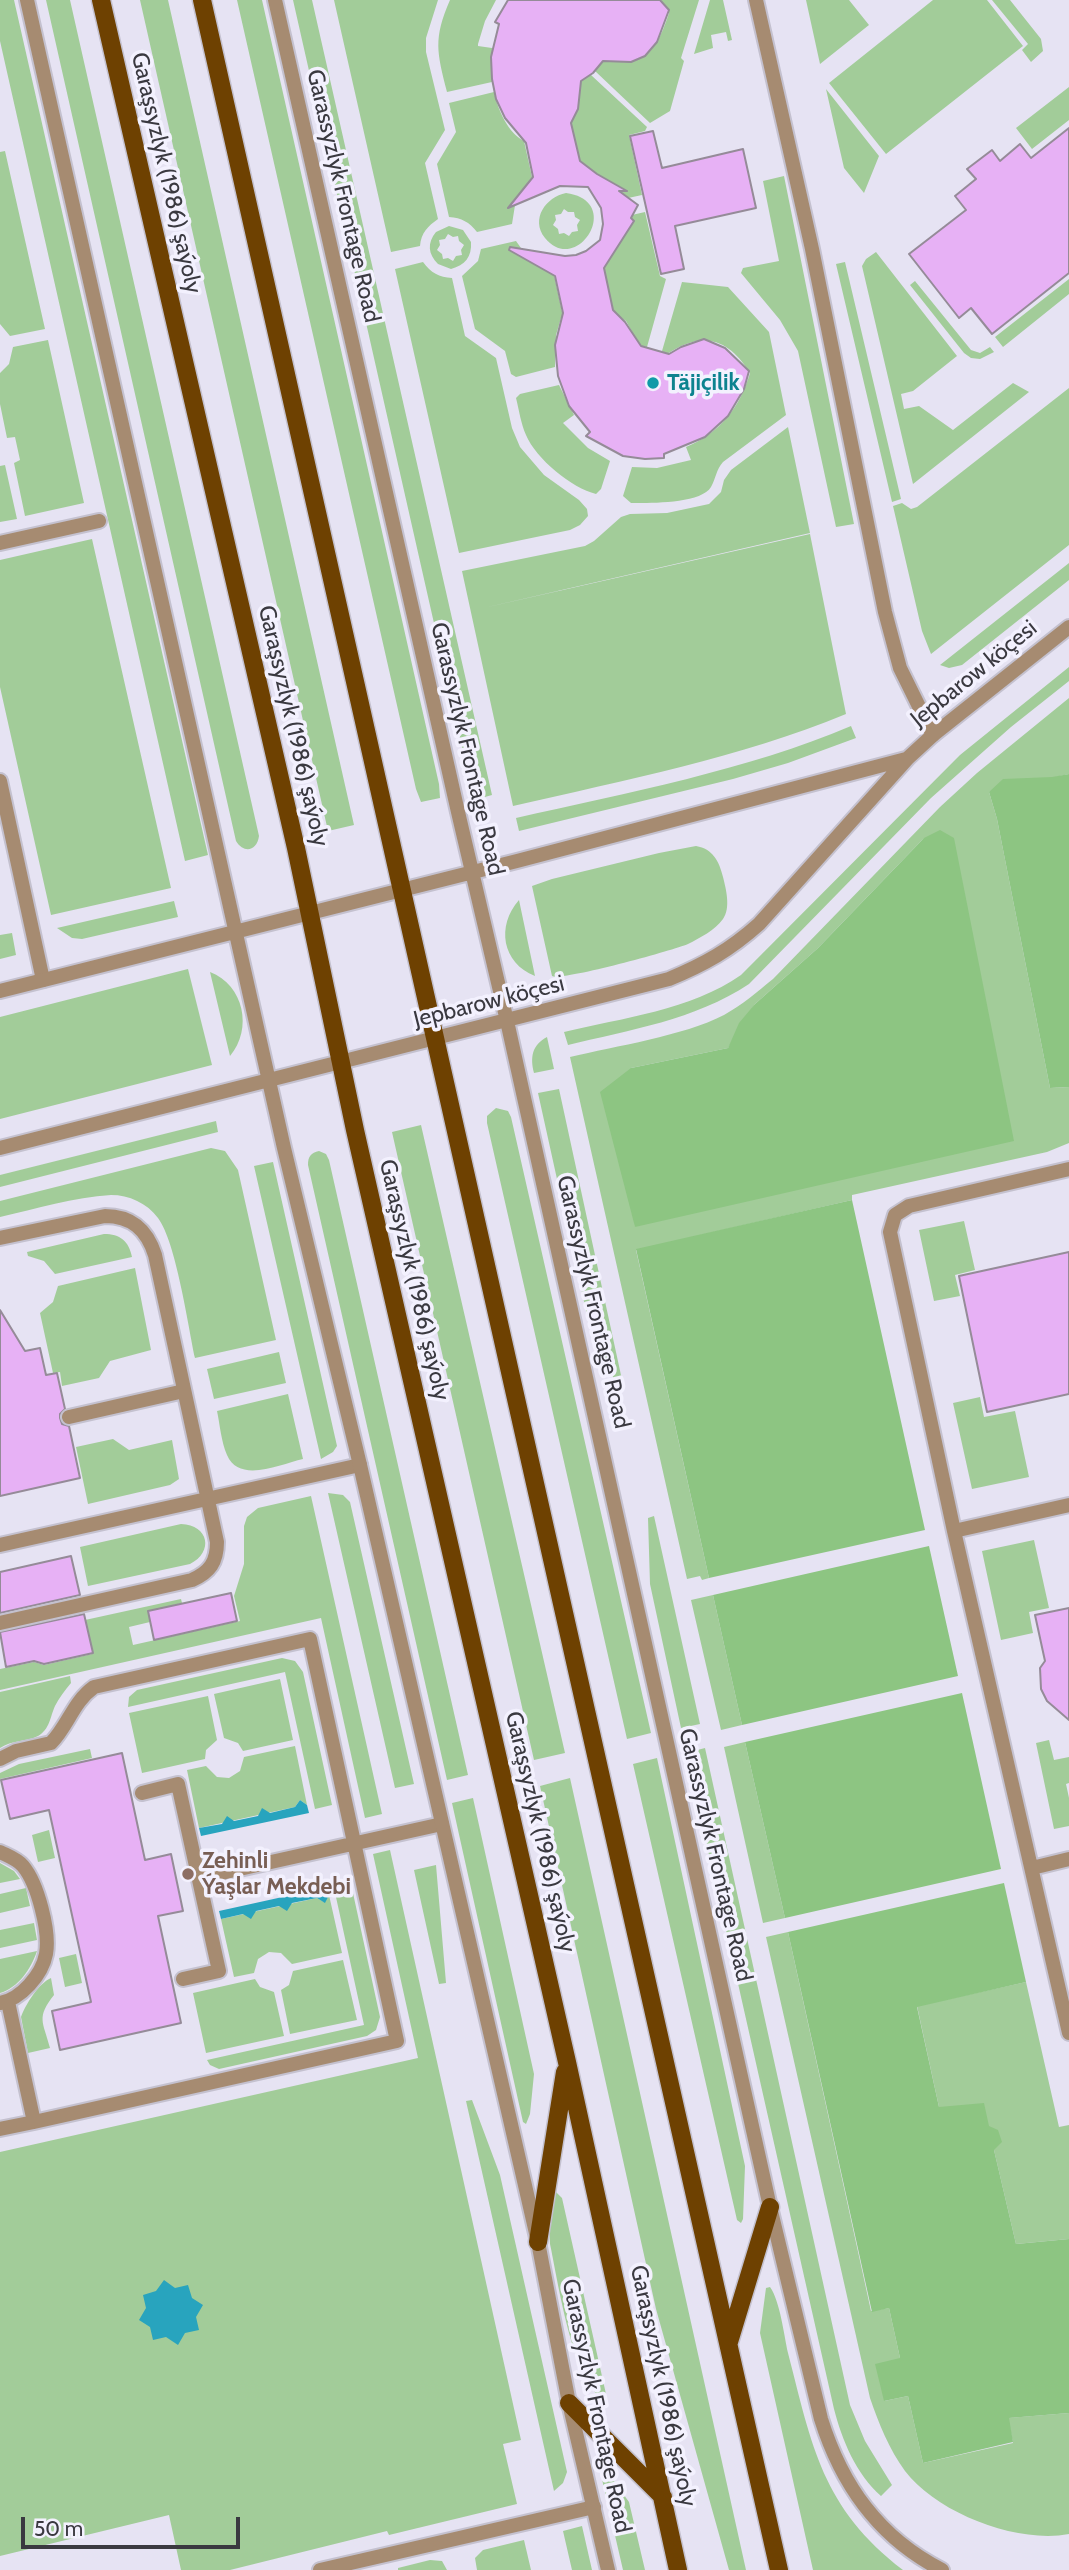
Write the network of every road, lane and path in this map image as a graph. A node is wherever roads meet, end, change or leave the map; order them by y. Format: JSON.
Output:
{"nodes":[{"id":1,"x":27,"y":0,"type":"edge"},
{"id":2,"x":101,"y":0,"type":"edge"},
{"id":3,"x":202,"y":0,"type":"edge"},
{"id":4,"x":275,"y":0,"type":"edge"},
{"id":5,"x":756,"y":0,"type":"edge"},
{"id":6,"x":99,"y":521,"type":"dead end"},
{"id":7,"x":0,"y":543,"type":"edge"},
{"id":8,"x":1069,"y":626,"type":"edge"},
{"id":9,"x":933,"y":735,"type":"junction"},
{"id":10,"x":908,"y":758,"type":"junction"},
{"id":11,"x":0,"y":781,"type":"edge"},
{"id":12,"x":472,"y":873,"type":"junction"},
{"id":13,"x":402,"y":890,"type":"junction"},
{"id":14,"x":309,"y":913,"type":"junction"},
{"id":15,"x":238,"y":931,"type":"junction"},
{"id":16,"x":43,"y":980,"type":"junction"},
{"id":17,"x":0,"y":991,"type":"edge"},
{"id":18,"x":507,"y":1021,"type":"junction"},
{"id":19,"x":435,"y":1039,"type":"junction"},
{"id":20,"x":341,"y":1062,"type":"junction"},
{"id":21,"x":269,"y":1080,"type":"junction"},
{"id":22,"x":0,"y":1147,"type":"edge"},
{"id":23,"x":1069,"y":1169,"type":"edge"},
{"id":24,"x":0,"y":1238,"type":"edge"},
{"id":25,"x":184,"y":1391,"type":"junction"},
{"id":26,"x":69,"y":1417,"type":"dead end"},
{"id":27,"x":360,"y":1465,"type":"junction"},
{"id":28,"x":208,"y":1499,"type":"junction"},
{"id":29,"x":1069,"y":1505,"type":"edge"},
{"id":30,"x":954,"y":1531,"type":"junction"},
{"id":31,"x":0,"y":1545,"type":"edge"},
{"id":32,"x":0,"y":1623,"type":"edge"},
{"id":33,"x":0,"y":1759,"type":"edge"},
{"id":34,"x":142,"y":1793,"type":"dead end"},
{"id":35,"x":442,"y":1824,"type":"junction"},
{"id":36,"x":354,"y":1843,"type":"junction"},
{"id":37,"x":0,"y":1852,"type":"edge"},
{"id":38,"x":1069,"y":1859,"type":"edge"},
{"id":39,"x":1032,"y":1868,"type":"junction"},
{"id":40,"x":199,"y":1878,"type":"junction"},
{"id":41,"x":183,"y":1979,"type":"dead end"},
{"id":42,"x":4,"y":2002,"type":"edge"},
{"id":43,"x":1069,"y":2033,"type":"edge"},
{"id":44,"x":567,"y":2062,"type":"junction"},
{"id":45,"x":34,"y":2122,"type":"junction"},
{"id":46,"x":0,"y":2129,"type":"edge"},
{"id":47,"x":770,"y":2207,"type":"junction"},
{"id":48,"x":538,"y":2242,"type":"junction"},
{"id":49,"x":728,"y":2345,"type":"junction"},
{"id":50,"x":569,"y":2403,"type":"junction"},
{"id":51,"x":663,"y":2497,"type":"junction"},
{"id":52,"x":594,"y":2507,"type":"junction"},
{"id":53,"x":320,"y":2570,"type":"edge"},
{"id":54,"x":608,"y":2570,"type":"edge"},
{"id":55,"x":678,"y":2570,"type":"edge"},
{"id":56,"x":779,"y":2570,"type":"edge"},
{"id":57,"x":942,"y":2570,"type":"edge"}],
"edges":[{"from":1,"to":15,"type":"street","name":"Garassyzlyk Frontage Road"},
{"from":2,"to":14,"type":"main road","name":"Garaşsyzlyk (1986) şaýoly"},
{"from":3,"to":13,"type":"main road"},
{"from":4,"to":12,"type":"street","name":"Garassyzlyk Frontage Road"},
{"from":5,"to":9,"type":"street"},
{"from":6,"to":7,"type":"street"},
{"from":8,"to":9,"type":"street","name":"Jepbarow köçesi"},
{"from":9,"to":10,"type":"street","name":"Jepbarow köçesi"},
{"from":10,"to":12,"type":"street","name":"Jepbarow köçesi"},
{"from":10,"to":18,"type":"street","name":"Jepbarow köçesi"},
{"from":11,"to":16,"type":"street"},
{"from":12,"to":13,"type":"street","name":"Jepbarow köçesi"},
{"from":12,"to":18,"type":"street","name":"Garassyzlyk Frontage Road"},
{"from":13,"to":14,"type":"street","name":"Jepbarow köçesi"},
{"from":13,"to":19,"type":"main road"},
{"from":14,"to":15,"type":"street","name":"Jepbarow köçesi"},
{"from":14,"to":20,"type":"main road","name":"Garaşsyzlyk (1986) şaýoly"},
{"from":15,"to":16,"type":"street","name":"Jepbarow köçesi"},
{"from":15,"to":21,"type":"street","name":"Garassyzlyk Frontage Road"},
{"from":16,"to":17,"type":"street","name":"Jepbarow köçesi"},
{"from":18,"to":19,"type":"street","name":"Jepbarow köçesi"},
{"from":18,"to":47,"type":"street","name":"Garassyzlyk Frontage Road"},
{"from":19,"to":20,"type":"street","name":"Jepbarow köçesi"},
{"from":19,"to":49,"type":"main road"},
{"from":20,"to":21,"type":"street","name":"Jepbarow köçesi"},
{"from":20,"to":44,"type":"main road","name":"Garaşsyzlyk (1986) şaýoly"},
{"from":21,"to":22,"type":"street","name":"Jepbarow köçesi"},
{"from":21,"to":27,"type":"street","name":"Garassyzlyk Frontage Road"},
{"from":23,"to":30,"type":"street"},
{"from":24,"to":25,"type":"street"},
{"from":25,"to":26,"type":"street"},
{"from":25,"to":28,"type":"street"},
{"from":27,"to":28,"type":"street"},
{"from":27,"to":35,"type":"street","name":"Garassyzlyk Frontage Road"},
{"from":28,"to":31,"type":"street"},
{"from":28,"to":32,"type":"street"},
{"from":29,"to":30,"type":"street"},
{"from":30,"to":39,"type":"street"},
{"from":33,"to":36,"type":"street"},
{"from":34,"to":40,"type":"street"},
{"from":35,"to":36,"type":"street"},
{"from":35,"to":48,"type":"street","name":"Garassyzlyk Frontage Road"},
{"from":36,"to":40,"type":"street"},
{"from":36,"to":45,"type":"street"},
{"from":37,"to":42,"type":"street"},
{"from":38,"to":39,"type":"street"},
{"from":39,"to":43,"type":"street"},
{"from":40,"to":41,"type":"street"},
{"from":42,"to":45,"type":"street"},
{"from":44,"to":48,"type":"main road"},
{"from":44,"to":51,"type":"main road","name":"Garaşsyzlyk (1986) şaýoly"},
{"from":45,"to":46,"type":"street"},
{"from":47,"to":49,"type":"main road"},
{"from":47,"to":57,"type":"street","name":"Garassyzlyk Frontage Road"},
{"from":48,"to":50,"type":"street","name":"Garassyzlyk Frontage Road"},
{"from":49,"to":56,"type":"main road"},
{"from":50,"to":51,"type":"main road"},
{"from":50,"to":52,"type":"street","name":"Garassyzlyk Frontage Road"},
{"from":51,"to":55,"type":"main road","name":"Garaşsyzlyk (1986) şaýoly"},
{"from":52,"to":53,"type":"street"},
{"from":52,"to":54,"type":"street","name":"Garassyzlyk Frontage Road"}]}
